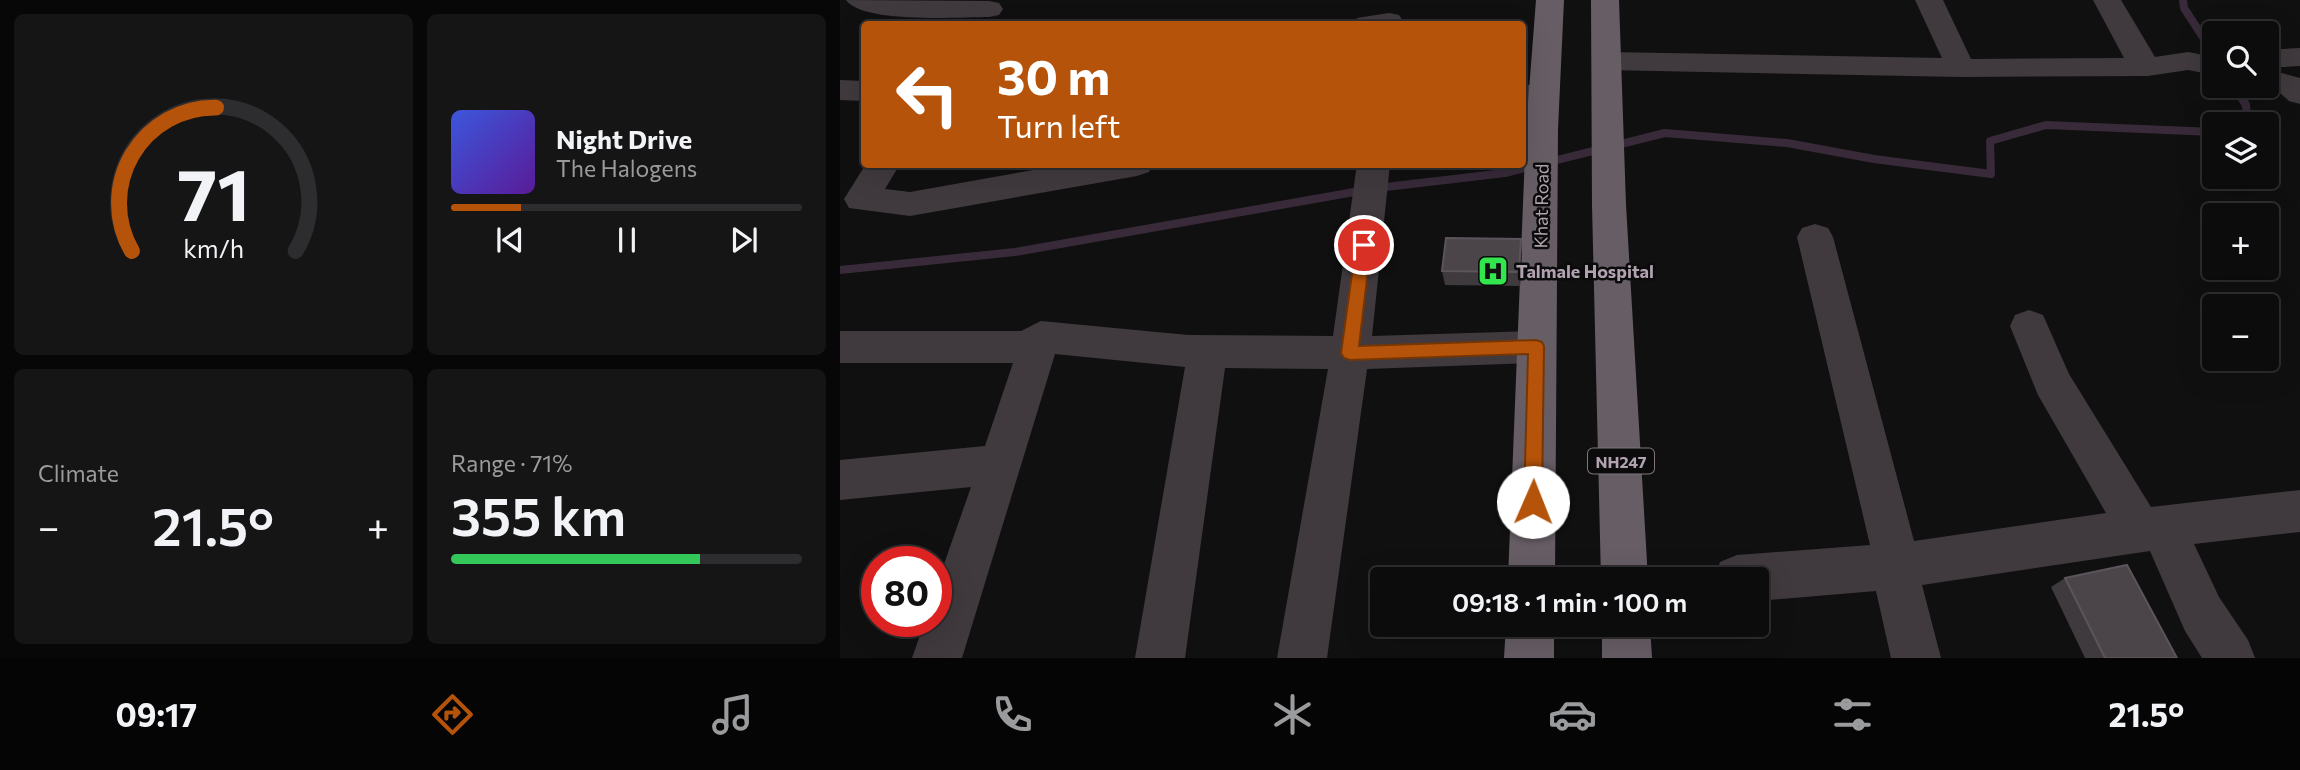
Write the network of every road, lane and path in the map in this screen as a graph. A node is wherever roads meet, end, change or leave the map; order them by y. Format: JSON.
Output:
{"nodes":[{"id":1,"x":860,"y":0,"type":"edge"},
{"id":2,"x":1550,"y":0,"type":"edge"},
{"id":3,"x":1605,"y":0,"type":"edge"},
{"id":4,"x":1929,"y":0,"type":"edge"},
{"id":5,"x":2107,"y":0,"type":"edge"},
{"id":6,"x":983,"y":11,"type":"edge"},
{"id":7,"x":2300,"y":57,"type":"edge"},
{"id":8,"x":2279,"y":58,"type":"edge"},
{"id":9,"x":1607,"y":61,"type":"junction"},
{"id":10,"x":2201,"y":63,"type":"edge"},
{"id":11,"x":2148,"y":67,"type":"junction"},
{"id":12,"x":1961,"y":68,"type":"junction"},
{"id":13,"x":2279,"y":82,"type":"edge"},
{"id":14,"x":840,"y":90,"type":"edge"},
{"id":15,"x":861,"y":91,"type":"edge"},
{"id":16,"x":2300,"y":93,"type":"edge"},
{"id":17,"x":1533,"y":94,"type":"edge"},
{"id":18,"x":880,"y":168,"type":"edge"},
{"id":19,"x":1096,"y":168,"type":"edge"},
{"id":20,"x":1373,"y":168,"type":"edge"},
{"id":21,"x":1066,"y":171,"type":"edge"},
{"id":22,"x":851,"y":199,"type":"edge"},
{"id":23,"x":1815,"y":237,"type":"dead end"},
{"id":24,"x":2029,"y":326,"type":"dead end"},
{"id":25,"x":1041,"y":337,"type":"junction"},
{"id":26,"x":1536,"y":346,"type":"junction"},
{"id":27,"x":840,"y":348,"type":"edge"},
{"id":28,"x":1212,"y":352,"type":"junction"},
{"id":29,"x":1350,"y":353,"type":"junction"},
{"id":30,"x":1000,"y":464,"type":"junction"},
{"id":31,"x":840,"y":480,"type":"edge"},
{"id":32,"x":2300,"y":511,"type":"edge"},
{"id":33,"x":2151,"y":529,"type":"junction"},
{"id":34,"x":1896,"y":566,"type":"junction"},
{"id":35,"x":1531,"y":567,"type":"edge"},
{"id":36,"x":1624,"y":567,"type":"edge"},
{"id":37,"x":1769,"y":576,"type":"edge"},
{"id":38,"x":1530,"y":637,"type":"edge"},
{"id":39,"x":1626,"y":637,"type":"edge"},
{"id":40,"x":937,"y":658,"type":"edge"},
{"id":41,"x":1160,"y":658,"type":"edge"},
{"id":42,"x":1302,"y":658,"type":"edge"},
{"id":43,"x":1529,"y":658,"type":"edge"},
{"id":44,"x":1627,"y":658,"type":"edge"},
{"id":45,"x":1916,"y":658,"type":"edge"},
{"id":46,"x":2230,"y":658,"type":"edge"}],
"edges":[{"from":1,"to":6,"type":"street"},
{"from":2,"to":17,"type":"highway","name":"Khat Road"},
{"from":3,"to":9,"type":"highway","number":"NH247"},
{"from":4,"to":12,"type":"street"},
{"from":5,"to":11,"type":"street"},
{"from":7,"to":8,"type":"street"},
{"from":9,"to":12,"type":"street"},
{"from":9,"to":36,"type":"highway","number":"NH247"},
{"from":10,"to":11,"type":"street"},
{"from":11,"to":12,"type":"street"},
{"from":13,"to":16,"type":"street"},
{"from":14,"to":15,"type":"street"},
{"from":17,"to":26,"type":"highway","name":"Khat Road"},
{"from":18,"to":22,"type":"street"},
{"from":19,"to":21,"type":"street"},
{"from":20,"to":29,"type":"street"},
{"from":21,"to":22,"type":"street"},
{"from":23,"to":34,"type":"street"},
{"from":24,"to":33,"type":"street"},
{"from":25,"to":27,"type":"street"},
{"from":25,"to":28,"type":"street"},
{"from":25,"to":30,"type":"street"},
{"from":26,"to":29,"type":"street"},
{"from":26,"to":35,"type":"highway","name":"Khat Road"},
{"from":28,"to":29,"type":"street"},
{"from":28,"to":41,"type":"street"},
{"from":29,"to":42,"type":"street"},
{"from":30,"to":31,"type":"street"},
{"from":30,"to":40,"type":"street"},
{"from":32,"to":33,"type":"street"},
{"from":33,"to":34,"type":"street"},
{"from":33,"to":46,"type":"street"},
{"from":34,"to":37,"type":"street"},
{"from":34,"to":45,"type":"street"},
{"from":38,"to":43,"type":"highway"},
{"from":39,"to":44,"type":"highway"}]}
